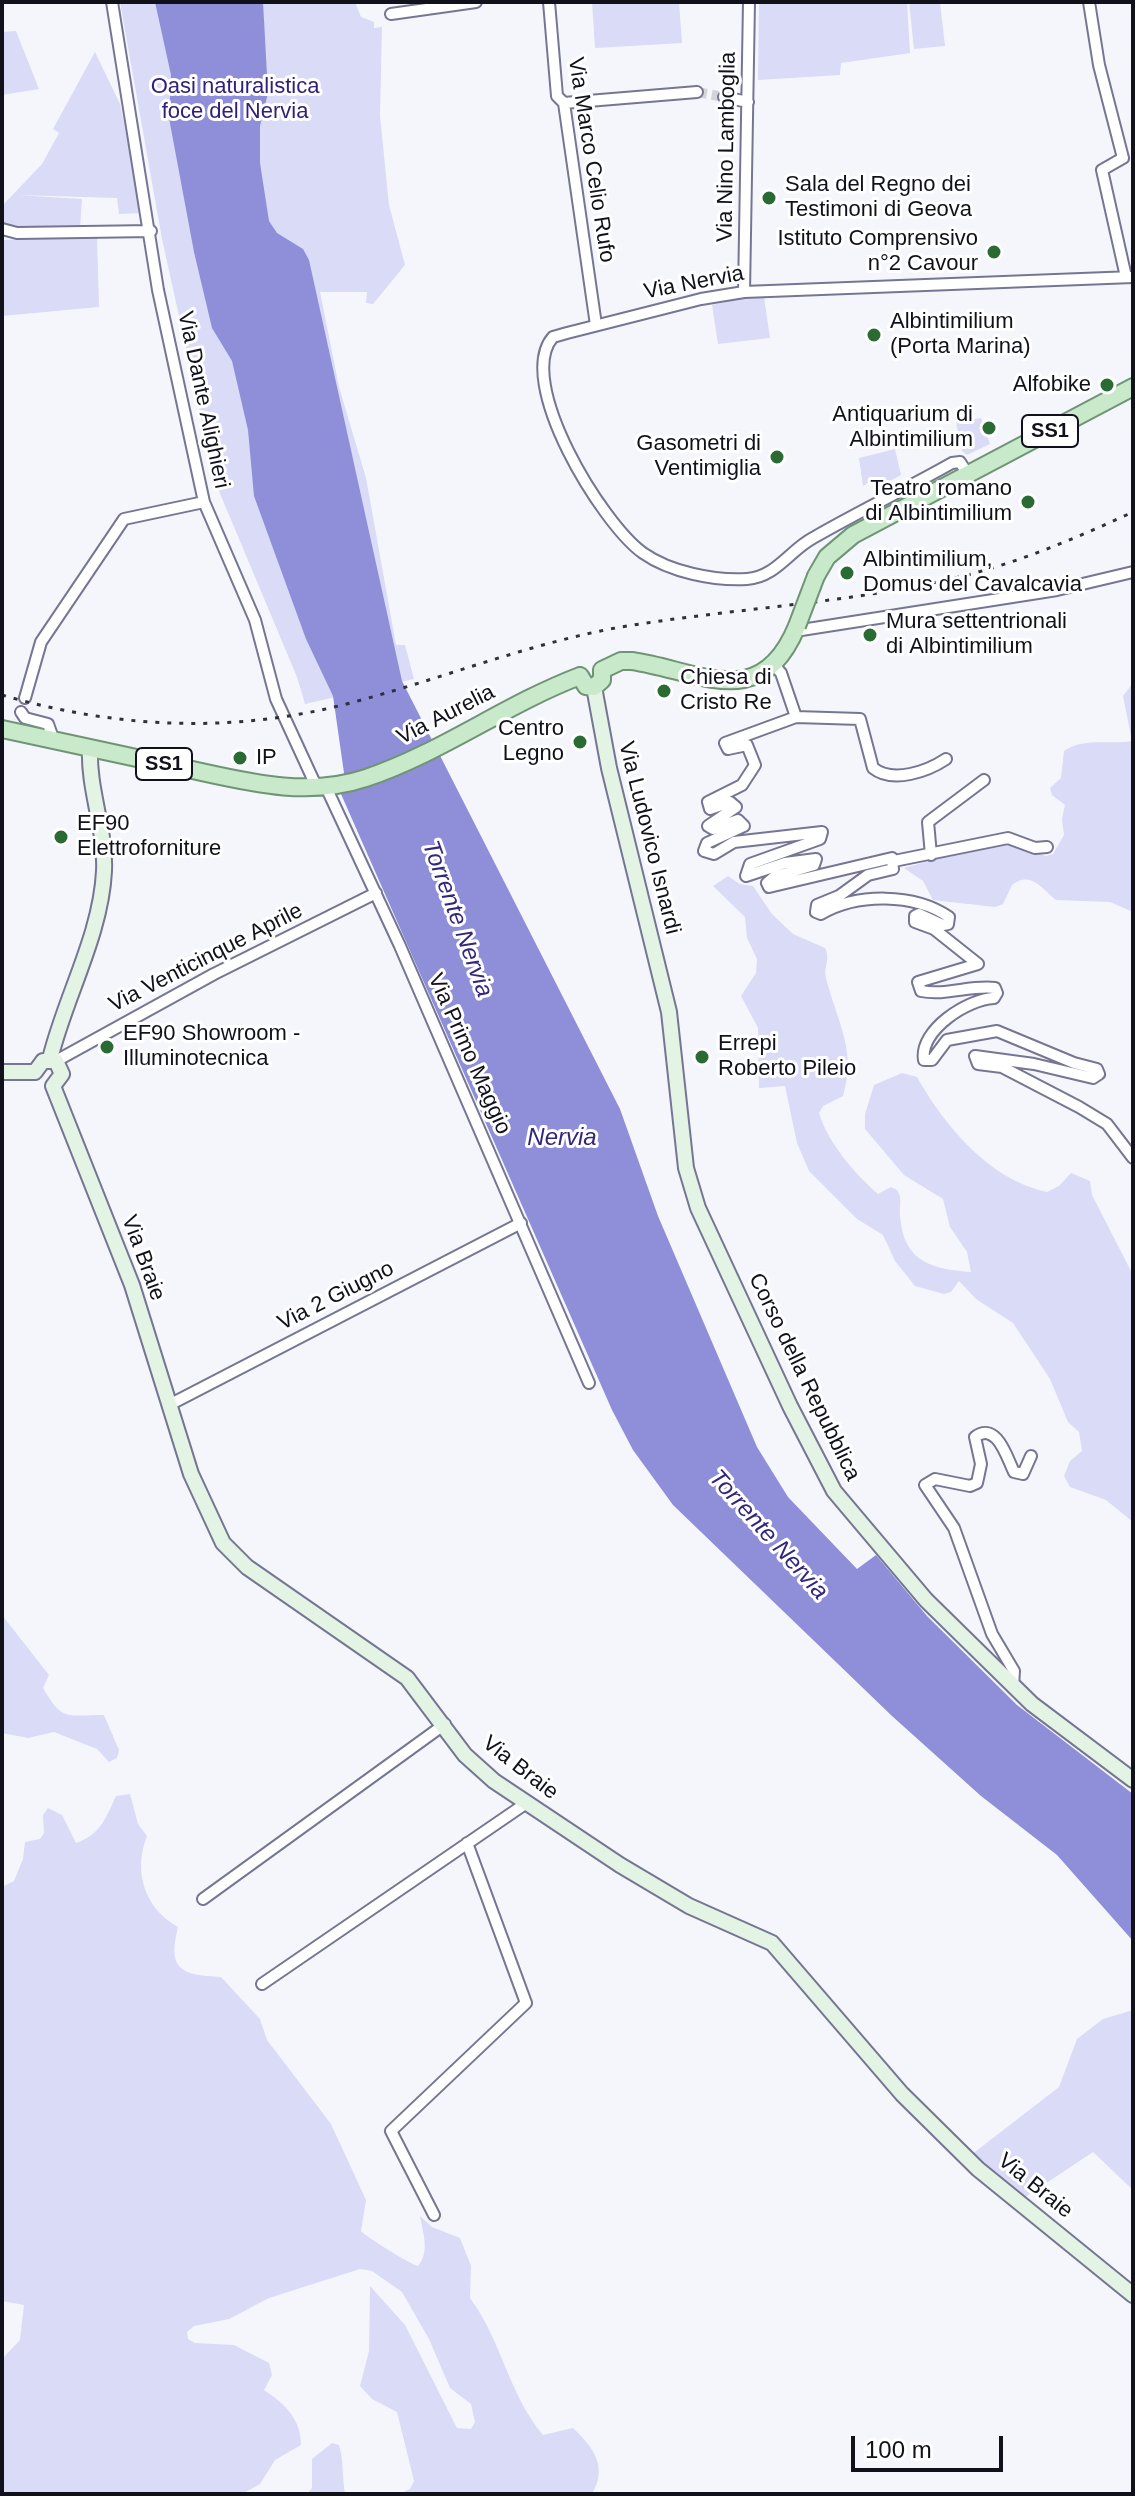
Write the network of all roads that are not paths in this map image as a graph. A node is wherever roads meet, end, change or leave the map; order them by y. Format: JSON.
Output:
{"nodes":[{"id":1,"x":112,"y":2,"type":"edge"},
{"id":2,"x":476,"y":2,"type":"edge"},
{"id":3,"x":549,"y":2,"type":"edge"},
{"id":4,"x":749,"y":2,"type":"edge"},
{"id":5,"x":1089,"y":2,"type":"edge"},
{"id":6,"x":391,"y":14,"type":"dead end"},
{"id":7,"x":697,"y":92,"type":"tunnel mouth"},
{"id":8,"x":724,"y":97,"type":"tunnel mouth"},
{"id":9,"x":748,"y":102,"type":"junction"},
{"id":10,"x":564,"y":103,"type":"junction"},
{"id":11,"x":2,"y":229,"type":"edge"},
{"id":12,"x":151,"y":231,"type":"junction"},
{"id":13,"x":1130,"y":277,"type":"edge"},
{"id":14,"x":744,"y":292,"type":"junction"},
{"id":15,"x":596,"y":325,"type":"junction"},
{"id":16,"x":1133,"y":387,"type":"edge"},
{"id":17,"x":967,"y":473,"type":"junction"},
{"id":18,"x":204,"y":502,"type":"junction"},
{"id":19,"x":1133,"y":572,"type":"edge"},
{"id":20,"x":796,"y":628,"type":"junction"},
{"id":21,"x":773,"y":664,"type":"junction"},
{"id":22,"x":587,"y":683,"type":"junction"},
{"id":23,"x":25,"y":698,"type":"dead end"},
{"id":24,"x":21,"y":712,"type":"dead end"},
{"id":25,"x":796,"y":717,"type":"junction"},
{"id":26,"x":2,"y":729,"type":"edge"},
{"id":27,"x":54,"y":741,"type":"junction"},
{"id":28,"x":90,"y":748,"type":"junction"},
{"id":29,"x":946,"y":759,"type":"dead end"},
{"id":30,"x":984,"y":780,"type":"dead end"},
{"id":31,"x":325,"y":787,"type":"junction"},
{"id":32,"x":1047,"y":847,"type":"dead end"},
{"id":33,"x":931,"y":855,"type":"junction"},
{"id":34,"x":894,"y":861,"type":"junction"},
{"id":35,"x":376,"y":893,"type":"junction"},
{"id":36,"x":660,"y":973,"type":"joint"},
{"id":37,"x":53,"y":1060,"type":"junction"},
{"id":38,"x":2,"y":1072,"type":"edge"},
{"id":39,"x":35,"y":1072,"type":"junction"},
{"id":40,"x":53,"y":1086,"type":"junction"},
{"id":41,"x":1133,"y":1158,"type":"edge"},
{"id":42,"x":521,"y":1223,"type":"junction"},
{"id":43,"x":589,"y":1383,"type":"dead end"},
{"id":44,"x":169,"y":1405,"type":"junction"},
{"id":45,"x":1031,"y":1456,"type":"dead end"},
{"id":46,"x":1013,"y":1686,"type":"junction"},
{"id":47,"x":445,"y":1724,"type":"junction"},
{"id":48,"x":1133,"y":1780,"type":"edge"},
{"id":49,"x":525,"y":1804,"type":"junction"},
{"id":50,"x":467,"y":1843,"type":"junction"},
{"id":51,"x":203,"y":1899,"type":"dead end"},
{"id":52,"x":262,"y":1984,"type":"dead end"},
{"id":53,"x":434,"y":2215,"type":"dead end"},
{"id":54,"x":1133,"y":2295,"type":"edge"}],
"edges":[{"from":1,"to":12,"type":"street","name":"Via Dante Alighieri"},
{"from":2,"to":6,"type":"street"},
{"from":3,"to":10,"type":"street","name":"Via Marco Celio Rufo"},
{"from":4,"to":9,"type":"street","name":"Via Nino Lamboglia"},
{"from":5,"to":13,"type":"street"},
{"from":7,"to":10,"type":"street"},
{"from":8,"to":9,"type":"street"},
{"from":9,"to":14,"type":"street","name":"Via Nino Lamboglia"},
{"from":10,"to":15,"type":"street","name":"Via Marco Celio Rufo"},
{"from":11,"to":12,"type":"street"},
{"from":12,"to":18,"type":"street","name":"Via Dante Alighieri"},
{"from":13,"to":14,"type":"street","name":"Via Nervia"},
{"from":14,"to":15,"type":"street","name":"Via Nervia"},
{"from":15,"to":17,"type":"street","name":"Via Nervia"},
{"from":16,"to":17,"type":"main road","number":"SS1"},
{"from":17,"to":20,"type":"main road","number":"SS1","bridge":true},
{"from":18,"to":23,"type":"street"},
{"from":18,"to":31,"type":"street","name":"Via Dante Alighieri"},
{"from":19,"to":20,"type":"street"},
{"from":20,"to":21,"type":"main road","number":"SS1"},
{"from":21,"to":22,"type":"main road","number":"SS1"},
{"from":21,"to":25,"type":"street"},
{"from":22,"to":31,"type":"main road","name":"Via Aurelia","number":"SS1"},
{"from":22,"to":36,"type":"street","name":"Via Ludovico Isnardi"},
{"from":24,"to":27,"type":"street"},
{"from":25,"to":29,"type":"street"},
{"from":25,"to":34,"type":"street"},
{"from":26,"to":27,"type":"main road","number":"SS1"},
{"from":27,"to":28,"type":"main road","number":"SS1"},
{"from":28,"to":31,"type":"main road","number":"SS1"},
{"from":28,"to":37,"type":"street"},
{"from":30,"to":33,"type":"street"},
{"from":31,"to":35,"type":"street","name":"Via Primo Maggio"},
{"from":32,"to":33,"type":"street"},
{"from":33,"to":34,"type":"street"},
{"from":34,"to":41,"type":"street"},
{"from":35,"to":37,"type":"street","name":"Via Venticinque Aprile"},
{"from":35,"to":42,"type":"street","name":"Via Primo Maggio"},
{"from":36,"to":46,"type":"street","name":"Corso della Repubblica"},
{"from":37,"to":39,"type":"street"},
{"from":37,"to":40,"type":"street"},
{"from":38,"to":39,"type":"street"},
{"from":39,"to":40,"type":"street"},
{"from":40,"to":44,"type":"street","name":"Via Braie"},
{"from":42,"to":43,"type":"street","name":"Via Primo Maggio"},
{"from":42,"to":44,"type":"street","name":"Via 2 Giugno"},
{"from":44,"to":47,"type":"street","name":"Via Braie"},
{"from":45,"to":46,"type":"street"},
{"from":46,"to":48,"type":"street","name":"Corso della Repubblica"},
{"from":47,"to":49,"type":"street","name":"Via Braie"},
{"from":47,"to":51,"type":"street"},
{"from":49,"to":50,"type":"street"},
{"from":49,"to":54,"type":"street","name":"Via Braie"},
{"from":50,"to":52,"type":"street"},
{"from":50,"to":53,"type":"street"}]}
